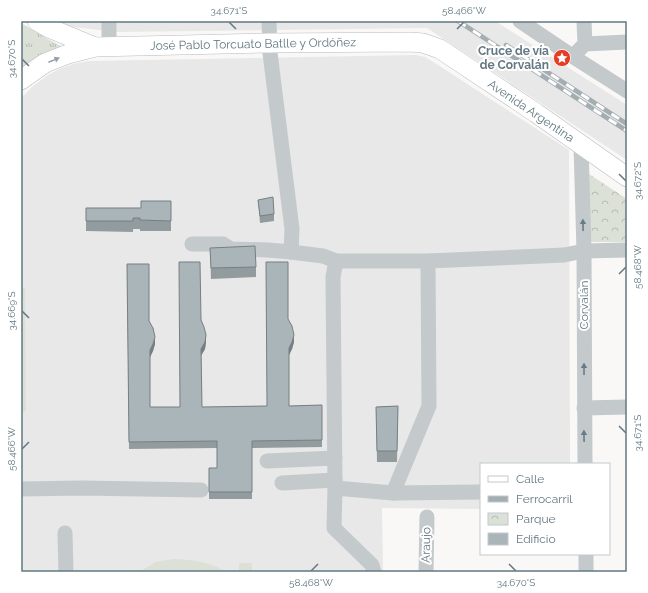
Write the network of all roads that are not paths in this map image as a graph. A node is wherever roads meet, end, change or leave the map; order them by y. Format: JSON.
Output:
{"nodes":[{"id":1,"x":37,"y":21,"type":"edge"},
{"id":2,"x":109,"y":21,"type":"edge"},
{"id":3,"x":520,"y":21,"type":"edge"},
{"id":4,"x":584,"y":21,"type":"edge"},
{"id":5,"x":269,"y":33,"type":"edge"},
{"id":6,"x":411,"y":42,"type":"joint"},
{"id":7,"x":627,"y":42,"type":"edge"},
{"id":8,"x":585,"y":44,"type":"junction"},
{"id":9,"x":102,"y":47,"type":"junction"},
{"id":10,"x":572,"y":56,"type":"junction"},
{"id":11,"x":21,"y":80,"type":"edge"},
{"id":12,"x":627,"y":91,"type":"edge"},
{"id":13,"x":582,"y":145,"type":"junction"},
{"id":14,"x":627,"y":177,"type":"edge"},
{"id":15,"x":192,"y":244,"type":"dead end"},
{"id":16,"x":627,"y":250,"type":"edge"},
{"id":17,"x":584,"y":251,"type":"junction"},
{"id":18,"x":291,"y":252,"type":"junction"},
{"id":19,"x":336,"y":261,"type":"junction"},
{"id":20,"x":428,"y":261,"type":"junction"},
{"id":21,"x":627,"y":407,"type":"edge"},
{"id":22,"x":584,"y":408,"type":"junction"},
{"id":23,"x":335,"y":458,"type":"junction"},
{"id":24,"x":267,"y":461,"type":"dead end"},
{"id":25,"x":585,"y":463,"type":"edge"},
{"id":26,"x":282,"y":483,"type":"dead end"},
{"id":27,"x":335,"y":484,"type":"junction"},
{"id":28,"x":21,"y":489,"type":"edge"},
{"id":29,"x":201,"y":490,"type":"dead end"},
{"id":30,"x":480,"y":492,"type":"edge"},
{"id":31,"x":393,"y":493,"type":"junction"},
{"id":32,"x":426,"y":517,"type":"dead end"},
{"id":33,"x":65,"y":533,"type":"dead end"},
{"id":34,"x":586,"y":555,"type":"edge"},
{"id":35,"x":66,"y":572,"type":"edge"},
{"id":36,"x":374,"y":572,"type":"edge"},
{"id":37,"x":426,"y":572,"type":"edge"},
{"id":38,"x":586,"y":572,"type":"edge"}],
"edges":[{"from":1,"to":9,"type":"main road","name":"José Pablo Torcuato Batlle y Ordóñez"},
{"from":2,"to":9,"type":"street"},
{"from":3,"to":10,"type":"street"},
{"from":4,"to":8,"type":"street"},
{"from":5,"to":6,"type":"main road","name":"José Pablo Torcuato Batlle y Ordóñez"},
{"from":5,"to":9,"type":"main road","name":"José Pablo Torcuato Batlle y Ordóñez"},
{"from":5,"to":18,"type":"street"},
{"from":6,"to":13,"type":"main road","name":"Avenida Argentina"},
{"from":7,"to":8,"type":"street"},
{"from":8,"to":10,"type":"street"},
{"from":11,"to":9,"type":"main road","name":"José Pablo Torcuato Batlle y Ordóñez","one_way":true},
{"from":10,"to":12,"type":"street"},
{"from":13,"to":14,"type":"main road","name":"Avenida Argentina"},
{"from":17,"to":13,"type":"street","name":"Corvalán","one_way":true},
{"from":15,"to":18,"type":"street"},
{"from":16,"to":17,"type":"street"},
{"from":17,"to":20,"type":"street"},
{"from":22,"to":17,"type":"street","name":"Corvalán","one_way":true},
{"from":18,"to":19,"type":"street"},
{"from":19,"to":20,"type":"street"},
{"from":19,"to":23,"type":"street"},
{"from":20,"to":31,"type":"street"},
{"from":21,"to":22,"type":"street"},
{"from":25,"to":22,"type":"street","name":"Corvalán","one_way":true},
{"from":23,"to":24,"type":"street"},
{"from":23,"to":27,"type":"street"},
{"from":26,"to":27,"type":"street"},
{"from":27,"to":31,"type":"street"},
{"from":27,"to":36,"type":"street"},
{"from":28,"to":29,"type":"street"},
{"from":30,"to":31,"type":"street"},
{"from":32,"to":37,"type":"street","name":"Araujo"},
{"from":33,"to":35,"type":"street"},
{"from":34,"to":38,"type":"street"}]}
